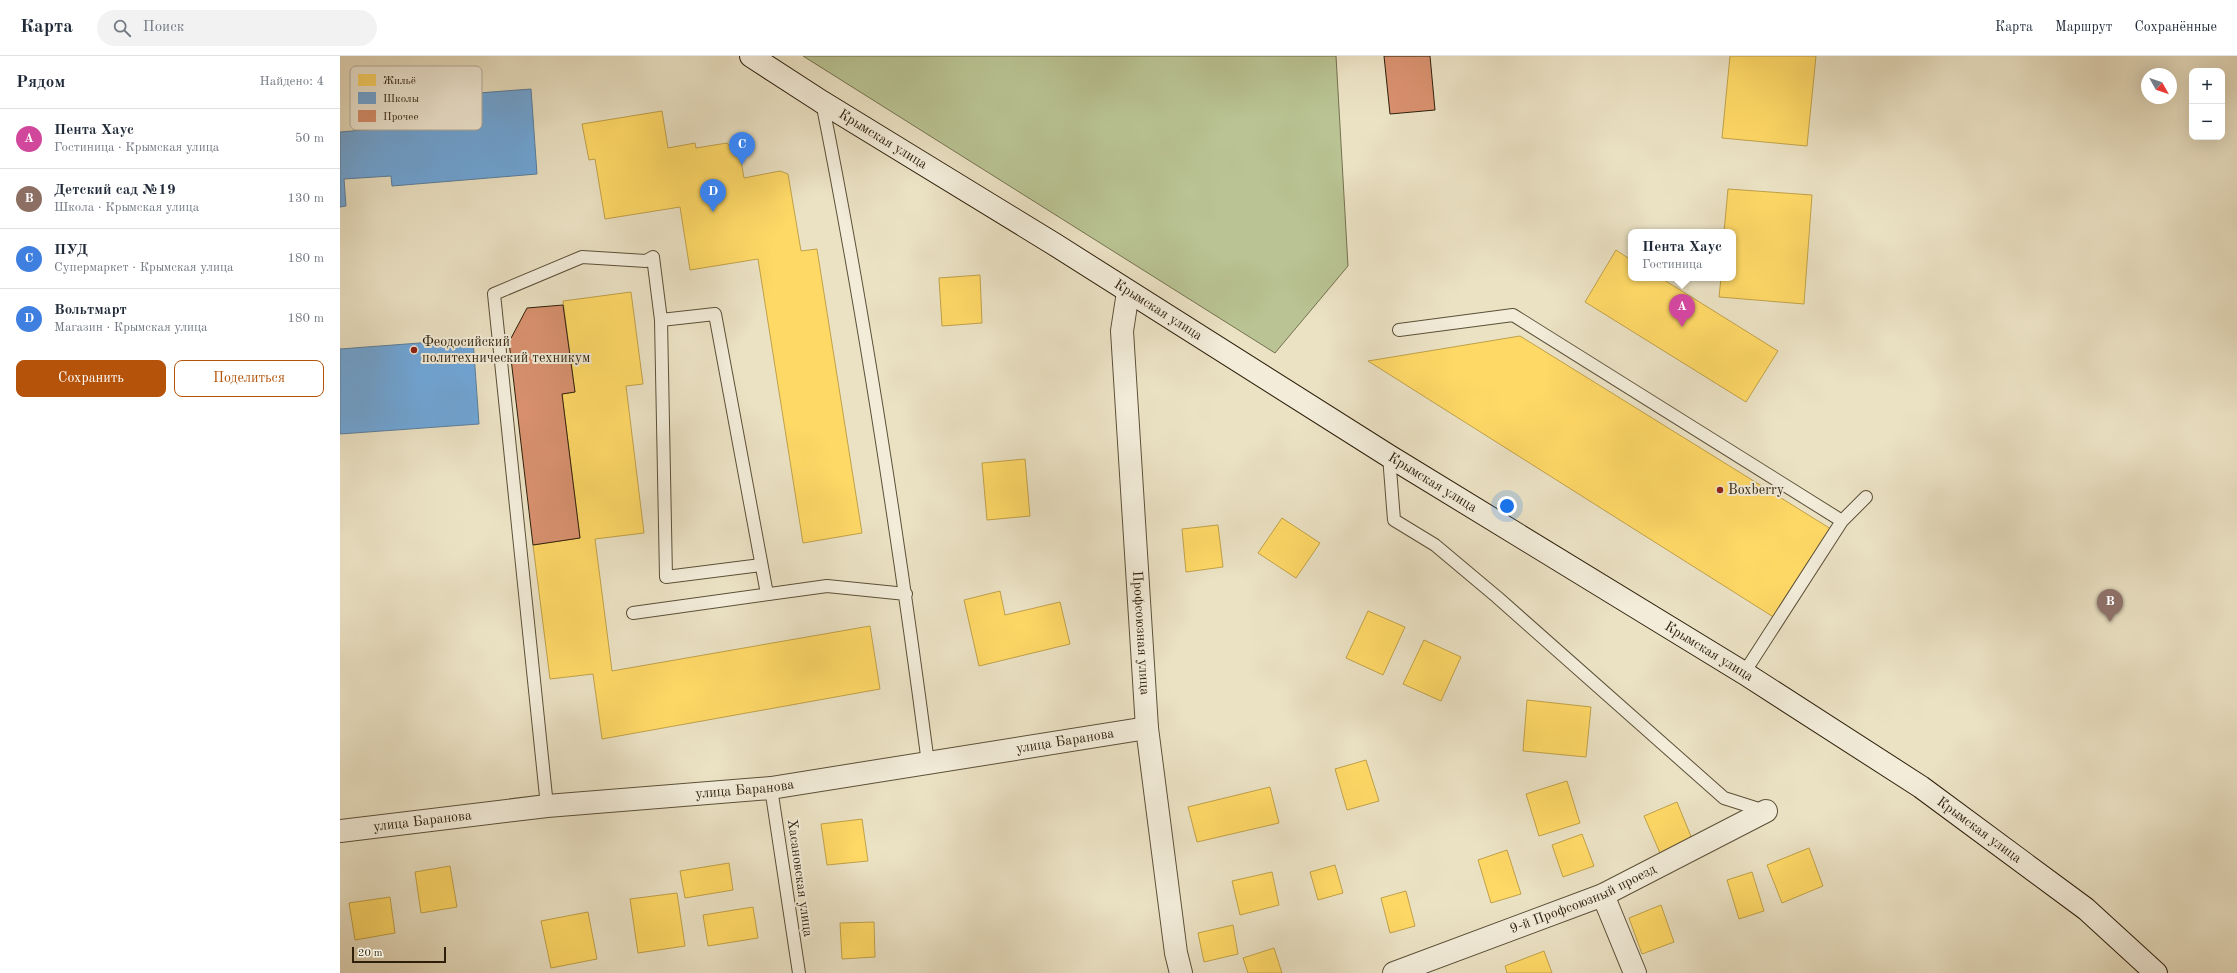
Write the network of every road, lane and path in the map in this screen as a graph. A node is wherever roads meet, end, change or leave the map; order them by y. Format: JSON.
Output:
{"nodes":[{"id":1,"x":751,"y":56,"type":"edge"},
{"id":2,"x":822,"y":102,"type":"junction"},
{"id":3,"x":1128,"y":292,"type":"junction"},
{"id":4,"x":661,"y":320,"type":"junction"},
{"id":5,"x":1399,"y":330,"type":"dead end"},
{"id":6,"x":1389,"y":456,"type":"junction"},
{"id":7,"x":1866,"y":497,"type":"dead end"},
{"id":8,"x":1842,"y":521,"type":"junction"},
{"id":9,"x":761,"y":565,"type":"junction"},
{"id":10,"x":767,"y":594,"type":"junction"},
{"id":11,"x":906,"y":594,"type":"junction"},
{"id":12,"x":633,"y":613,"type":"dead end"},
{"id":13,"x":1744,"y":673,"type":"junction"},
{"id":14,"x":1147,"y":728,"type":"junction"},
{"id":15,"x":928,"y":763,"type":"junction"},
{"id":16,"x":771,"y":788,"type":"junction"},
{"id":17,"x":547,"y":806,"type":"junction"},
{"id":18,"x":1766,"y":811,"type":"joint"},
{"id":19,"x":340,"y":831,"type":"edge"},
{"id":20,"x":1603,"y":895,"type":"junction"},
{"id":21,"x":799,"y":973,"type":"edge"},
{"id":22,"x":1181,"y":973,"type":"edge"},
{"id":23,"x":1394,"y":973,"type":"edge"},
{"id":24,"x":1635,"y":973,"type":"edge"},
{"id":25,"x":2156,"y":973,"type":"edge"}],
"edges":[{"from":1,"to":2,"type":"street","name":"Крымская улица"},
{"from":2,"to":3,"type":"street","name":"Крымская улица"},
{"from":2,"to":11,"type":"lane"},
{"from":3,"to":6,"type":"street","name":"Крымская улица"},
{"from":3,"to":14,"type":"street","name":"Профсоюзная улица"},
{"from":4,"to":9,"type":"lane"},
{"from":4,"to":9,"type":"lane"},
{"from":4,"to":17,"type":"lane"},
{"from":5,"to":8,"type":"lane"},
{"from":6,"to":13,"type":"street","name":"Крымская улица"},
{"from":6,"to":18,"type":"lane"},
{"from":7,"to":8,"type":"lane"},
{"from":8,"to":13,"type":"lane"},
{"from":9,"to":10,"type":"lane"},
{"from":10,"to":11,"type":"lane"},
{"from":10,"to":12,"type":"lane"},
{"from":11,"to":15,"type":"lane"},
{"from":13,"to":25,"type":"street","name":"Крымская улица"},
{"from":14,"to":15,"type":"street","name":"улица Баранова"},
{"from":14,"to":22,"type":"street","name":"Профсоюзная улица"},
{"from":15,"to":16,"type":"street","name":"улица Баранова"},
{"from":16,"to":17,"type":"street","name":"улица Баранова"},
{"from":16,"to":21,"type":"lane","name":"Хасановская улица"},
{"from":17,"to":19,"type":"street","name":"улица Баранова"},
{"from":18,"to":20,"type":"street","name":"9-й Профсоюзный проезд"},
{"from":20,"to":23,"type":"street","name":"9-й Профсоюзный проезд"},
{"from":20,"to":24,"type":"street"}]}
